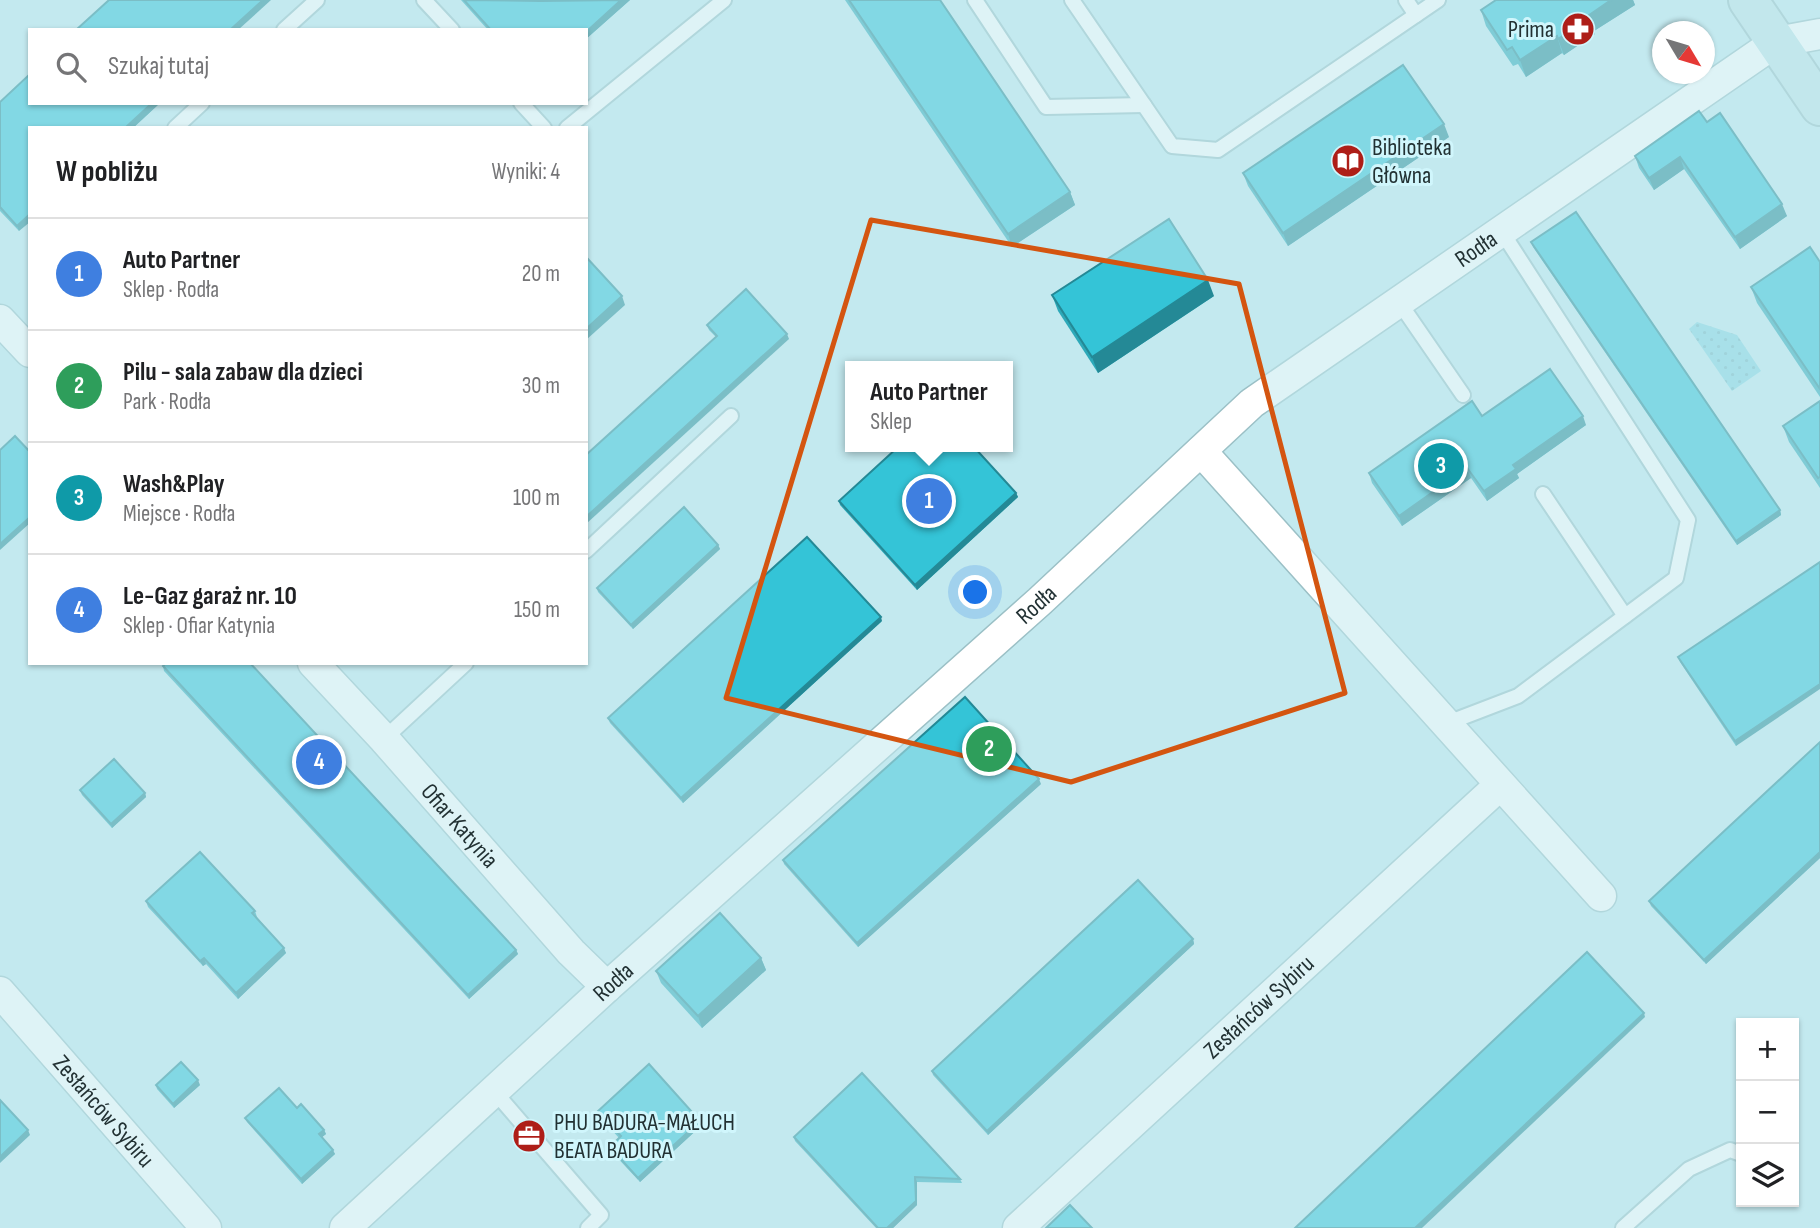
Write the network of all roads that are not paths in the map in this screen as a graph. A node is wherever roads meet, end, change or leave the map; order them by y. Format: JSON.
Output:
{"nodes":[{"id":1,"x":317,"y":0,"type":"edge"},
{"id":2,"x":424,"y":0,"type":"edge"},
{"id":3,"x":724,"y":0,"type":"edge"},
{"id":4,"x":975,"y":0,"type":"edge"},
{"id":5,"x":1073,"y":0,"type":"edge"},
{"id":6,"x":1406,"y":0,"type":"edge"},
{"id":7,"x":1438,"y":0,"type":"edge"},
{"id":8,"x":1748,"y":0,"type":"edge"},
{"id":9,"x":1416,"y":15,"type":"junction"},
{"id":10,"x":286,"y":28,"type":"edge"},
{"id":11,"x":450,"y":28,"type":"edge"},
{"id":12,"x":1820,"y":34,"type":"edge"},
{"id":13,"x":1776,"y":42,"type":"junction"},
{"id":14,"x":200,"y":105,"type":"edge"},
{"id":15,"x":523,"y":105,"type":"edge"},
{"id":16,"x":1144,"y":105,"type":"junction"},
{"id":17,"x":1820,"y":106,"type":"edge"},
{"id":18,"x":177,"y":126,"type":"edge"},
{"id":19,"x":542,"y":126,"type":"edge"},
{"id":20,"x":569,"y":126,"type":"edge"},
{"id":21,"x":1502,"y":232,"type":"junction"},
{"id":22,"x":1399,"y":302,"type":"junction"},
{"id":23,"x":0,"y":320,"type":"edge"},
{"id":24,"x":28,"y":350,"type":"edge"},
{"id":25,"x":1463,"y":395,"type":"dead end"},
{"id":26,"x":731,"y":416,"type":"dead end"},
{"id":27,"x":1201,"y":451,"type":"junction"},
{"id":28,"x":1543,"y":494,"type":"dead end"},
{"id":29,"x":588,"y":549,"type":"edge"},
{"id":30,"x":1625,"y":616,"type":"junction"},
{"id":31,"x":315,"y":665,"type":"edge"},
{"id":32,"x":464,"y":665,"type":"edge"},
{"id":33,"x":1445,"y":724,"type":"junction"},
{"id":34,"x":384,"y":739,"type":"junction"},
{"id":35,"x":1500,"y":785,"type":"junction"},
{"id":36,"x":1601,"y":896,"type":"dead end"},
{"id":37,"x":607,"y":987,"type":"junction"},
{"id":38,"x":0,"y":992,"type":"edge"},
{"id":39,"x":494,"y":1091,"type":"junction"},
{"id":40,"x":1736,"y":1152,"type":"edge"},
{"id":41,"x":206,"y":1228,"type":"edge"},
{"id":42,"x":345,"y":1228,"type":"edge"},
{"id":43,"x":588,"y":1228,"type":"edge"},
{"id":44,"x":1018,"y":1228,"type":"edge"},
{"id":45,"x":1623,"y":1228,"type":"edge"}],
"edges":[{"from":1,"to":10,"type":"lane"},
{"from":2,"to":11,"type":"lane"},
{"from":3,"to":20,"type":"lane"},
{"from":4,"to":16,"type":"lane"},
{"from":5,"to":16,"type":"lane"},
{"from":6,"to":9,"type":"lane"},
{"from":7,"to":9,"type":"lane"},
{"from":8,"to":13,"type":"street"},
{"from":9,"to":16,"type":"lane"},
{"from":12,"to":13,"type":"street"},
{"from":13,"to":17,"type":"street"},
{"from":13,"to":21,"type":"street","name":"Rodła"},
{"from":14,"to":18,"type":"lane"},
{"from":15,"to":19,"type":"lane"},
{"from":21,"to":22,"type":"street","name":"Rodła"},
{"from":21,"to":30,"type":"lane"},
{"from":22,"to":25,"type":"lane"},
{"from":22,"to":27,"type":"street","name":"Rodła"},
{"from":23,"to":24,"type":"street"},
{"from":26,"to":29,"type":"lane"},
{"from":27,"to":33,"type":"street"},
{"from":27,"to":37,"type":"street","name":"Rodła"},
{"from":28,"to":30,"type":"lane"},
{"from":30,"to":33,"type":"lane"},
{"from":31,"to":34,"type":"street","name":"Ofiar Katynia"},
{"from":32,"to":34,"type":"lane"},
{"from":33,"to":35,"type":"street"},
{"from":34,"to":37,"type":"street","name":"Ofiar Katynia"},
{"from":35,"to":36,"type":"street"},
{"from":35,"to":44,"type":"street","name":"Zesłańców Sybiru"},
{"from":37,"to":39,"type":"street","name":"Rodła"},
{"from":38,"to":41,"type":"street","name":"Zesłańców Sybiru"},
{"from":39,"to":42,"type":"street","name":"Rodła"},
{"from":39,"to":43,"type":"lane"},
{"from":40,"to":45,"type":"lane"}]}
